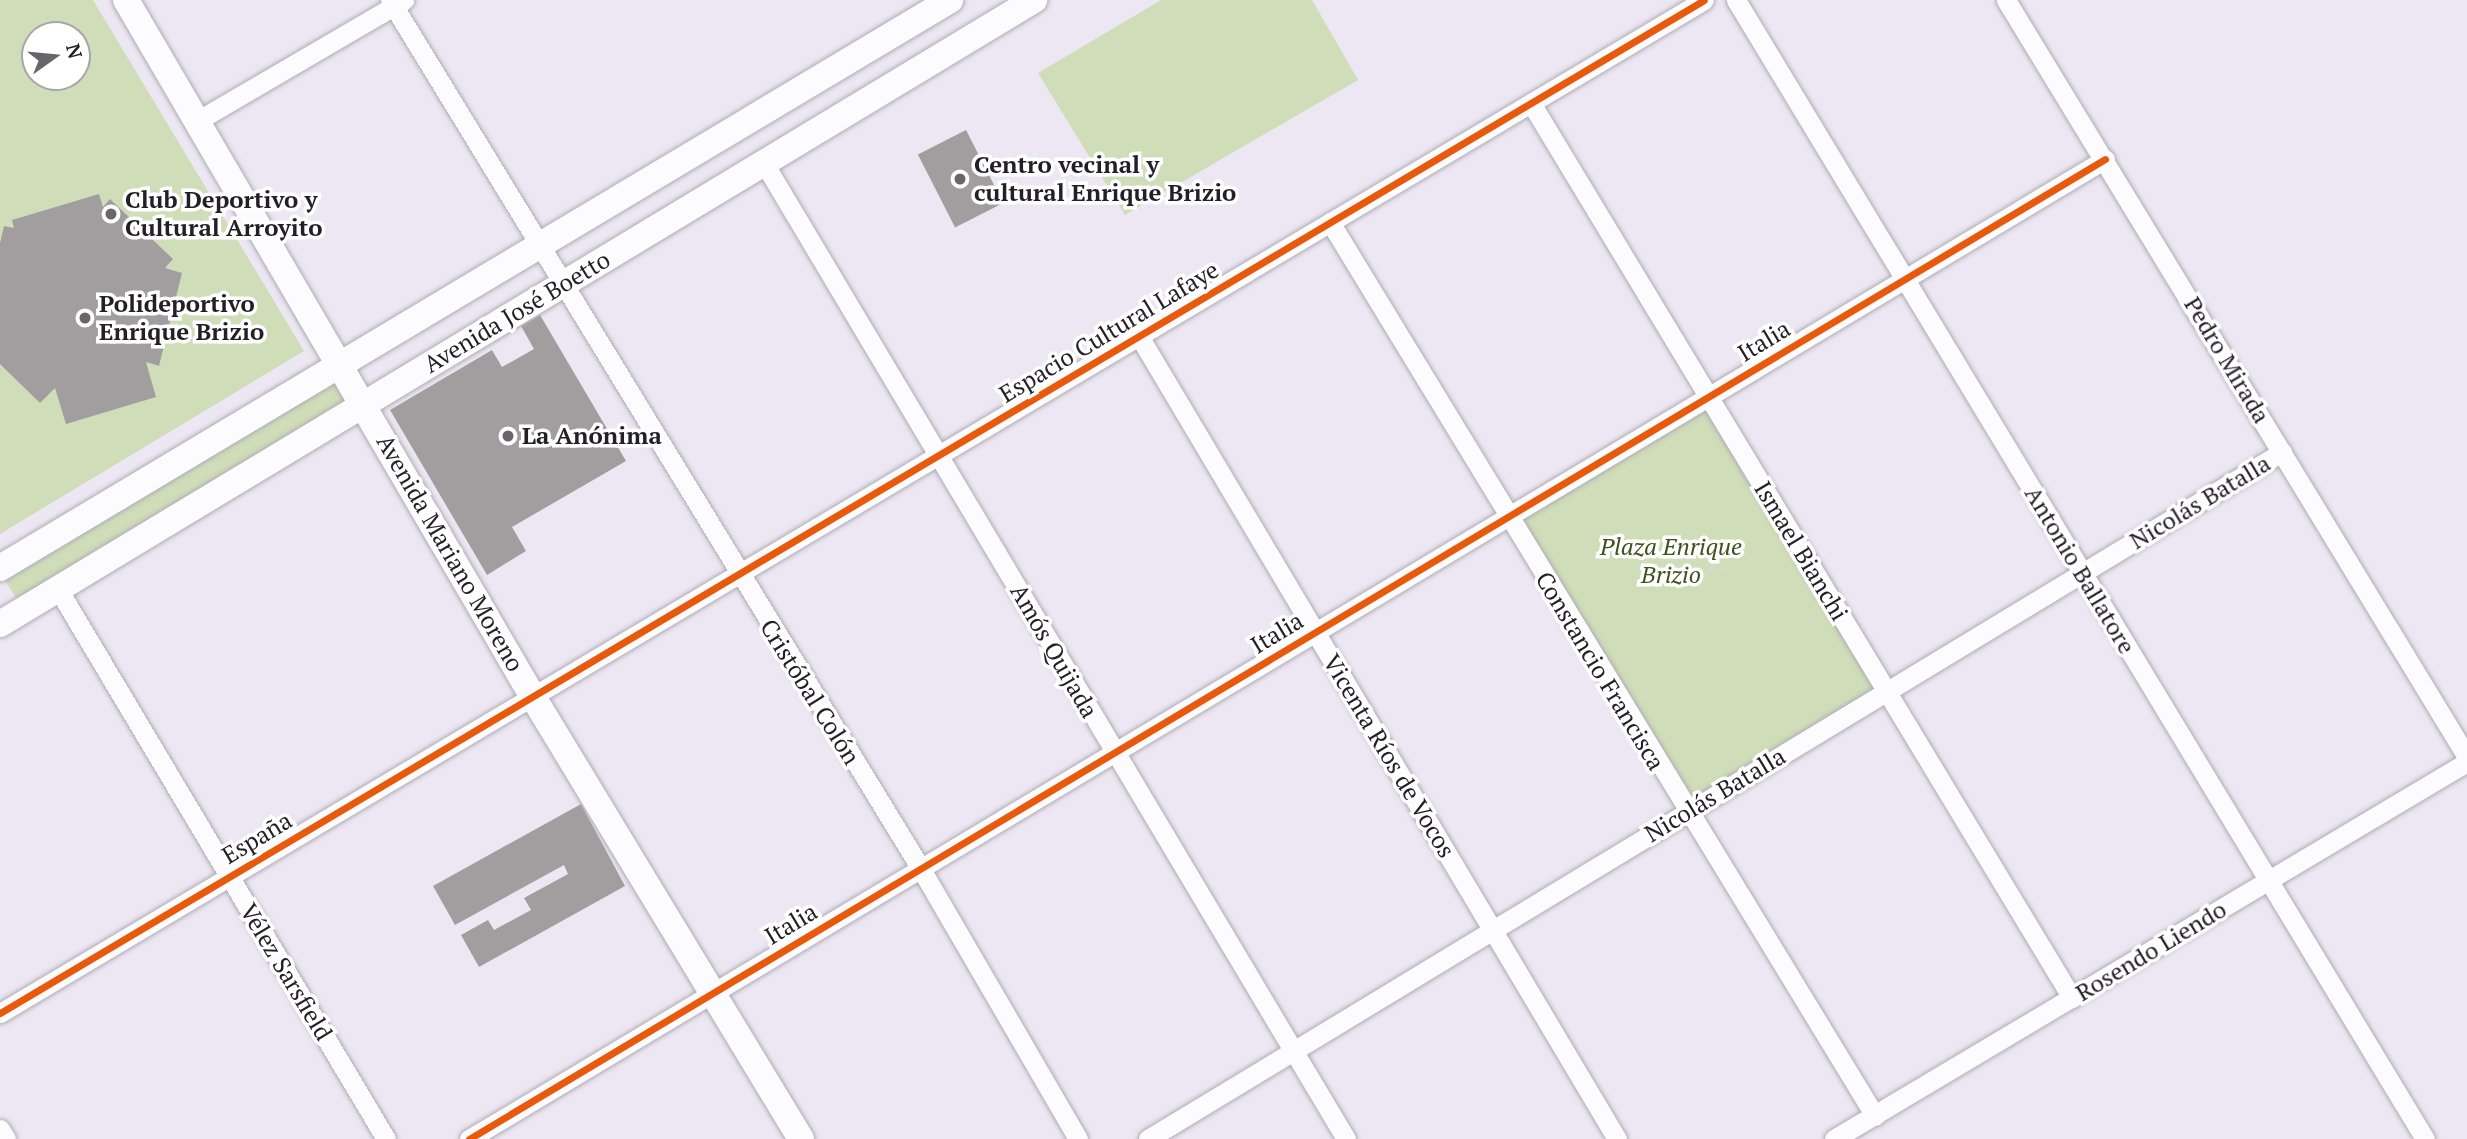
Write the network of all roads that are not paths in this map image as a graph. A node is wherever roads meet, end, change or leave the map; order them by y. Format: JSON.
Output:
{"nodes":[{"id":1,"x":126,"y":0,"type":"edge"},
{"id":2,"x":950,"y":0,"type":"edge"},
{"id":3,"x":1034,"y":0,"type":"edge"},
{"id":4,"x":1704,"y":0,"type":"edge"},
{"id":5,"x":1736,"y":0,"type":"edge"},
{"id":6,"x":2006,"y":0,"type":"edge"},
{"id":7,"x":396,"y":2,"type":"edge"},
{"id":8,"x":1531,"y":103,"type":"junction"},
{"id":9,"x":197,"y":121,"type":"junction"},
{"id":10,"x":2105,"y":159,"type":"junction"},
{"id":11,"x":764,"y":163,"type":"junction"},
{"id":12,"x":1330,"y":222,"type":"junction"},
{"id":13,"x":538,"y":246,"type":"junction"},
{"id":14,"x":1905,"y":279,"type":"junction"},
{"id":15,"x":562,"y":285,"type":"junction"},
{"id":16,"x":1139,"y":336,"type":"junction"},
{"id":17,"x":341,"y":364,"type":"junction"},
{"id":18,"x":1709,"y":397,"type":"junction"},
{"id":19,"x":365,"y":403,"type":"junction"},
{"id":20,"x":2282,"y":452,"type":"junction"},
{"id":21,"x":940,"y":455,"type":"junction"},
{"id":22,"x":1508,"y":518,"type":"junction"},
{"id":23,"x":0,"y":568,"type":"edge"},
{"id":24,"x":2082,"y":573,"type":"junction"},
{"id":25,"x":737,"y":575,"type":"junction"},
{"id":26,"x":58,"y":589,"type":"junction"},
{"id":27,"x":0,"y":624,"type":"edge"},
{"id":28,"x":1315,"y":632,"type":"junction"},
{"id":29,"x":1886,"y":690,"type":"junction"},
{"id":30,"x":533,"y":697,"type":"junction"},
{"id":31,"x":1113,"y":753,"type":"junction"},
{"id":32,"x":2467,"y":760,"type":"edge"},
{"id":33,"x":1687,"y":813,"type":"junction"},
{"id":34,"x":921,"y":869,"type":"junction"},
{"id":35,"x":229,"y":877,"type":"junction"},
{"id":36,"x":2268,"y":881,"type":"junction"},
{"id":37,"x":1492,"y":929,"type":"junction"},
{"id":38,"x":711,"y":994,"type":"junction"},
{"id":39,"x":2072,"y":998,"type":"junction"},
{"id":40,"x":0,"y":1013,"type":"edge"},
{"id":41,"x":1292,"y":1051,"type":"junction"},
{"id":42,"x":1875,"y":1116,"type":"junction"},
{"id":43,"x":0,"y":1129,"type":"edge"},
{"id":44,"x":6,"y":1139,"type":"edge"},
{"id":45,"x":386,"y":1139,"type":"edge"},
{"id":46,"x":470,"y":1139,"type":"edge"},
{"id":47,"x":801,"y":1139,"type":"edge"},
{"id":48,"x":1078,"y":1139,"type":"edge"},
{"id":49,"x":1148,"y":1139,"type":"edge"},
{"id":50,"x":1346,"y":1139,"type":"edge"},
{"id":51,"x":1617,"y":1139,"type":"edge"},
{"id":52,"x":1835,"y":1139,"type":"edge"},
{"id":53,"x":2425,"y":1139,"type":"edge"}],
"edges":[{"from":1,"to":9,"type":"main road","name":"Avenida Mariano Moreno"},
{"from":2,"to":13,"type":"main road","name":"Avenida José Boetto"},
{"from":3,"to":11,"type":"main road","name":"Avenida José Boetto"},
{"from":4,"to":8,"type":"street","name":"Espacio Cultural Lafaye"},
{"from":5,"to":14,"type":"street","name":"Antonio Ballatore"},
{"from":6,"to":10,"type":"street","name":"Pedro Mirada"},
{"from":7,"to":9,"type":"street"},
{"from":7,"to":13,"type":"street","name":"Cristóbal Colón"},
{"from":8,"to":12,"type":"street","name":"Espacio Cultural Lafaye"},
{"from":8,"to":18,"type":"street","name":"Ismael Bianchi"},
{"from":9,"to":17,"type":"main road","name":"Avenida Mariano Moreno"},
{"from":10,"to":14,"type":"street","name":"Italia"},
{"from":10,"to":20,"type":"street","name":"Pedro Mirada"},
{"from":11,"to":15,"type":"main road","name":"Avenida José Boetto"},
{"from":11,"to":21,"type":"street","name":"Amós Quijada"},
{"from":12,"to":16,"type":"street","name":"Espacio Cultural Lafaye"},
{"from":12,"to":22,"type":"street","name":"Constancio Francisca"},
{"from":13,"to":15,"type":"street","name":"Cristóbal Colón"},
{"from":13,"to":17,"type":"main road","name":"Avenida José Boetto"},
{"from":14,"to":18,"type":"street","name":"Italia"},
{"from":14,"to":24,"type":"street","name":"Antonio Ballatore"},
{"from":15,"to":19,"type":"main road","name":"Avenida José Boetto"},
{"from":15,"to":25,"type":"street","name":"Cristóbal Colón"},
{"from":16,"to":21,"type":"street","name":"Espacio Cultural Lafaye"},
{"from":16,"to":28,"type":"street","name":"Vicenta Ríos de Vocos"},
{"from":17,"to":19,"type":"main road","name":"Avenida Mariano Moreno"},
{"from":17,"to":23,"type":"main road","name":"Avenida José Boetto"},
{"from":18,"to":22,"type":"street","name":"Italia"},
{"from":18,"to":29,"type":"street","name":"Ismael Bianchi"},
{"from":19,"to":26,"type":"main road","name":"Avenida José Boetto"},
{"from":19,"to":30,"type":"main road","name":"Avenida Mariano Moreno"},
{"from":20,"to":24,"type":"street","name":"Nicolás Batalla"},
{"from":20,"to":32,"type":"street","name":"Pedro Mirada"},
{"from":21,"to":25,"type":"street","name":"Espacio Cultural Lafaye"},
{"from":21,"to":31,"type":"street","name":"Amós Quijada"},
{"from":22,"to":28,"type":"street","name":"Italia"},
{"from":22,"to":33,"type":"street","name":"Constancio Francisca"},
{"from":24,"to":29,"type":"street","name":"Nicolás Batalla"},
{"from":24,"to":36,"type":"street","name":"Antonio Ballatore"},
{"from":25,"to":30,"type":"street","name":"Espacio Cultural Lafaye"},
{"from":25,"to":34,"type":"street","name":"Cristóbal Colón"},
{"from":26,"to":27,"type":"main road","name":"Avenida José Boetto"},
{"from":26,"to":35,"type":"street","name":"Vélez Sarsfield"},
{"from":28,"to":31,"type":"street","name":"Italia"},
{"from":28,"to":37,"type":"street","name":"Vicenta Ríos de Vocos"},
{"from":29,"to":33,"type":"street","name":"Nicolás Batalla"},
{"from":29,"to":39,"type":"street","name":"Ismael Bianchi"},
{"from":30,"to":35,"type":"street","name":"España"},
{"from":30,"to":38,"type":"main road","name":"Avenida Mariano Moreno"},
{"from":31,"to":34,"type":"street","name":"Italia"},
{"from":31,"to":41,"type":"street","name":"Amós Quijada"},
{"from":32,"to":36,"type":"street","name":"Rosendo Liendo"},
{"from":33,"to":37,"type":"street","name":"Nicolás Batalla"},
{"from":33,"to":42,"type":"street","name":"Constancio Francisca"},
{"from":34,"to":38,"type":"street","name":"Italia"},
{"from":34,"to":48,"type":"street","name":"Cristóbal Colón"},
{"from":35,"to":40,"type":"street","name":"España"},
{"from":35,"to":45,"type":"street","name":"Vélez Sarsfield"},
{"from":36,"to":39,"type":"street","name":"Rosendo Liendo"},
{"from":36,"to":53,"type":"street","name":"Antonio Ballatore"},
{"from":37,"to":41,"type":"street","name":"Nicolás Batalla"},
{"from":37,"to":51,"type":"street","name":"Vicenta Ríos de Vocos"},
{"from":38,"to":46,"type":"street","name":"Italia"},
{"from":38,"to":47,"type":"main road","name":"Avenida Mariano Moreno"},
{"from":39,"to":42,"type":"street","name":"Rosendo Liendo"},
{"from":41,"to":49,"type":"street","name":"Nicolás Batalla"},
{"from":41,"to":50,"type":"street","name":"Amós Quijada"},
{"from":42,"to":52,"type":"street","name":"Rosendo Liendo"},
{"from":43,"to":44,"type":"street"}]}
